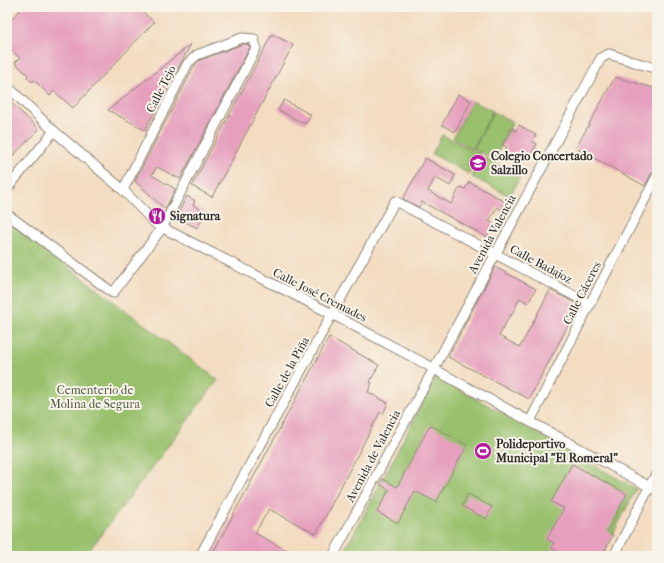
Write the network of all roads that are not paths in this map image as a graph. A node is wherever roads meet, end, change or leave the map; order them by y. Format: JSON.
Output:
{"nodes":[{"id":1,"x":657,"y":69,"type":"edge"},
{"id":2,"x":7,"y":86,"type":"edge"},
{"id":3,"x":54,"y":131,"type":"junction"},
{"id":4,"x":657,"y":176,"type":"edge"},
{"id":5,"x":7,"y":189,"type":"edge"},
{"id":6,"x":123,"y":190,"type":"junction"},
{"id":7,"x":395,"y":201,"type":"joint"},
{"id":8,"x":7,"y":214,"type":"edge"},
{"id":9,"x":162,"y":228,"type":"junction"},
{"id":10,"x":495,"y":254,"type":"junction"},
{"id":11,"x":590,"y":304,"type":"junction"},
{"id":12,"x":332,"y":314,"type":"junction"},
{"id":13,"x":434,"y":368,"type":"junction"},
{"id":14,"x":530,"y":421,"type":"junction"},
{"id":15,"x":657,"y":472,"type":"edge"},
{"id":16,"x":653,"y":488,"type":"edge"},
{"id":17,"x":200,"y":556,"type":"edge"},
{"id":18,"x":333,"y":556,"type":"edge"},
{"id":19,"x":614,"y":556,"type":"edge"}],
"edges":[{"from":1,"to":10,"type":"street","name":"Avenida Valencia"},
{"from":2,"to":3,"type":"street","name":"Calle José Cremades"},
{"from":3,"to":5,"type":"street"},
{"from":3,"to":6,"type":"street","name":"Calle José Cremades"},
{"from":4,"to":11,"type":"street","name":"Calle Cáceres"},
{"from":6,"to":9,"type":"street","name":"Calle José Cremades"},
{"from":6,"to":9,"type":"street","name":"Calle Tejo"},
{"from":7,"to":10,"type":"street","name":"Calle Badajoz"},
{"from":7,"to":12,"type":"street","name":"Calle de la Piña"},
{"from":8,"to":9,"type":"street"},
{"from":9,"to":12,"type":"street","name":"Calle José Cremades"},
{"from":10,"to":11,"type":"street","name":"Calle Badajoz"},
{"from":10,"to":13,"type":"street","name":"Avenida Valencia"},
{"from":11,"to":14,"type":"street","name":"Calle Cáceres"},
{"from":12,"to":13,"type":"street","name":"Calle José Cremades"},
{"from":12,"to":17,"type":"street","name":"Calle de la Piña"},
{"from":13,"to":14,"type":"street","name":"Calle José Cremades"},
{"from":13,"to":18,"type":"street","name":"Avenida de Valencia"},
{"from":14,"to":16,"type":"street","name":"Calle José Cremades"},
{"from":15,"to":16,"type":"street"},
{"from":16,"to":19,"type":"street"}]}
